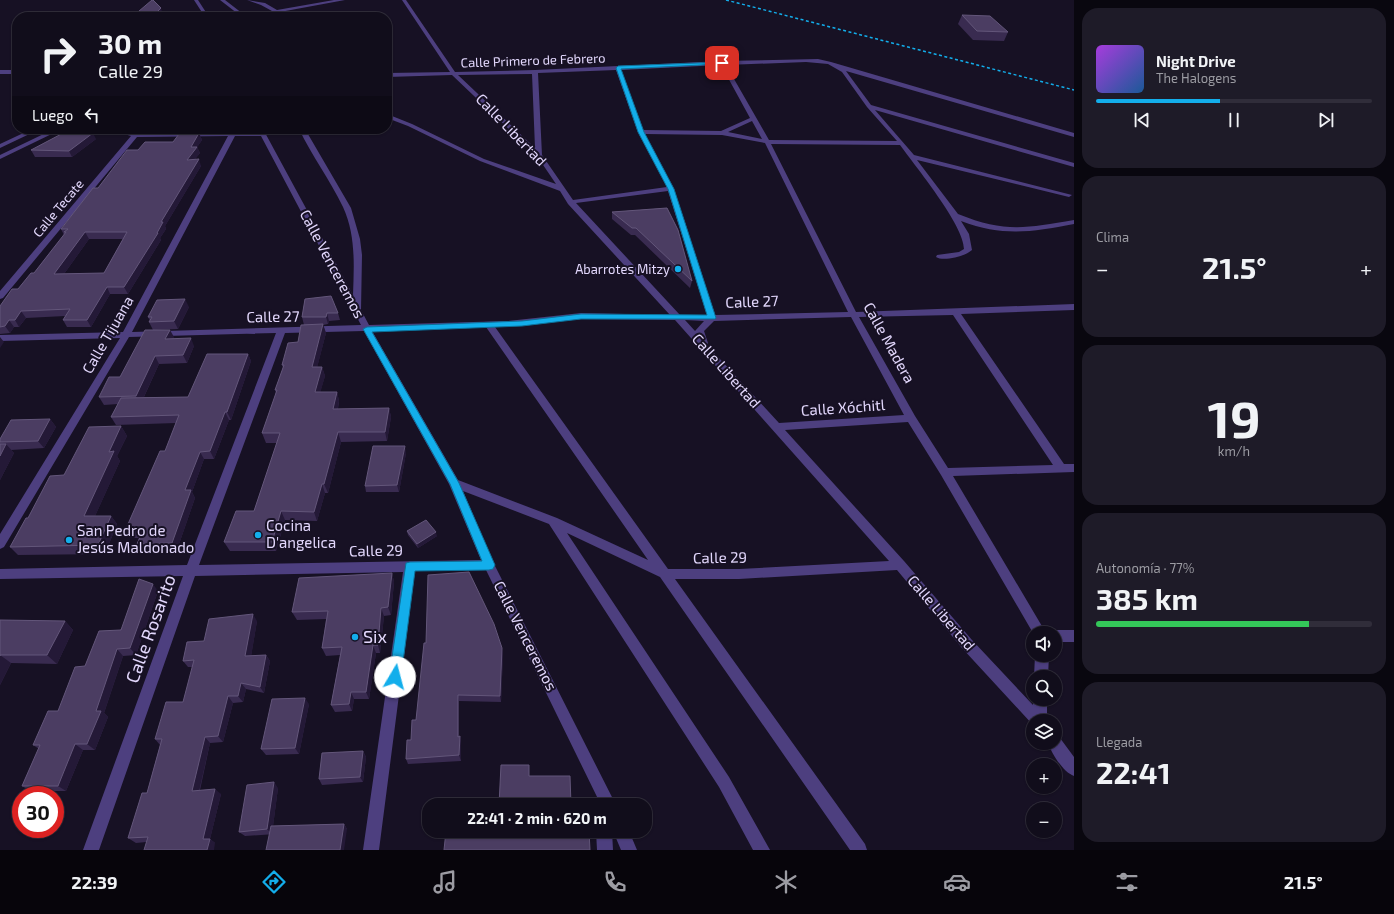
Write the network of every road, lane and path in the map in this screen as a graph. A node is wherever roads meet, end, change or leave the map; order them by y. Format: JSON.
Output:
{"nodes":[{"id":1,"x":196,"y":0,"type":"edge"},
{"id":2,"x":222,"y":0,"type":"edge"},
{"id":3,"x":249,"y":0,"type":"edge"},
{"id":4,"x":343,"y":0,"type":"edge"},
{"id":5,"x":404,"y":0,"type":"edge"},
{"id":6,"x":276,"y":11,"type":"junction"},
{"id":7,"x":204,"y":12,"type":"edge"},
{"id":8,"x":238,"y":12,"type":"edge"},
{"id":9,"x":273,"y":12,"type":"edge"},
{"id":10,"x":722,"y":63,"type":"junction"},
{"id":11,"x":840,"y":67,"type":"junction"},
{"id":12,"x":618,"y":68,"type":"junction"},
{"id":13,"x":0,"y":72,"type":"edge"},
{"id":14,"x":12,"y":72,"type":"edge"},
{"id":15,"x":535,"y":72,"type":"junction"},
{"id":16,"x":454,"y":74,"type":"junction"},
{"id":17,"x":392,"y":75,"type":"edge"},
{"id":18,"x":869,"y":106,"type":"junction"},
{"id":19,"x":392,"y":118,"type":"edge"},
{"id":20,"x":754,"y":118,"type":"junction"},
{"id":21,"x":641,"y":132,"type":"junction"},
{"id":22,"x":722,"y":133,"type":"junction"},
{"id":23,"x":26,"y":134,"type":"edge"},
{"id":24,"x":48,"y":134,"type":"edge"},
{"id":25,"x":131,"y":134,"type":"edge"},
{"id":26,"x":242,"y":134,"type":"edge"},
{"id":27,"x":262,"y":134,"type":"edge"},
{"id":28,"x":304,"y":134,"type":"edge"},
{"id":29,"x":135,"y":135,"type":"junction"},
{"id":30,"x":232,"y":135,"type":"junction"},
{"id":31,"x":1074,"y":135,"type":"edge"},
{"id":32,"x":18,"y":138,"type":"junction"},
{"id":33,"x":767,"y":142,"type":"junction"},
{"id":34,"x":902,"y":143,"type":"junction"},
{"id":35,"x":0,"y":146,"type":"edge"},
{"id":36,"x":539,"y":155,"type":"junction"},
{"id":37,"x":0,"y":156,"type":"edge"},
{"id":38,"x":911,"y":156,"type":"junction"},
{"id":39,"x":1074,"y":165,"type":"edge"},
{"id":40,"x":562,"y":189,"type":"junction"},
{"id":41,"x":671,"y":189,"type":"junction"},
{"id":42,"x":1074,"y":189,"type":"edge"},
{"id":43,"x":1071,"y":197,"type":"edge"},
{"id":44,"x":570,"y":202,"type":"junction"},
{"id":45,"x":955,"y":216,"type":"junction"},
{"id":46,"x":1074,"y":222,"type":"edge"},
{"id":47,"x":940,"y":257,"type":"dead end"},
{"id":48,"x":0,"y":296,"type":"edge"},
{"id":49,"x":1074,"y":307,"type":"edge"},
{"id":50,"x":357,"y":310,"type":"junction"},
{"id":51,"x":955,"y":312,"type":"junction"},
{"id":52,"x":853,"y":314,"type":"junction"},
{"id":53,"x":677,"y":317,"type":"junction"},
{"id":54,"x":712,"y":318,"type":"junction"},
{"id":55,"x":489,"y":325,"type":"junction"},
{"id":56,"x":367,"y":329,"type":"junction"},
{"id":57,"x":281,"y":331,"type":"junction"},
{"id":58,"x":126,"y":335,"type":"junction"},
{"id":59,"x":0,"y":338,"type":"edge"},
{"id":60,"x":709,"y":352,"type":"junction"},
{"id":61,"x":911,"y":418,"type":"junction"},
{"id":62,"x":777,"y":427,"type":"junction"},
{"id":63,"x":1061,"y":468,"type":"junction"},
{"id":64,"x":1074,"y":468,"type":"edge"},
{"id":65,"x":945,"y":472,"type":"junction"},
{"id":66,"x":454,"y":483,"type":"junction"},
{"id":67,"x":553,"y":521,"type":"junction"},
{"id":68,"x":0,"y":544,"type":"edge"},
{"id":69,"x":489,"y":565,"type":"junction"},
{"id":70,"x":900,"y":565,"type":"junction"},
{"id":71,"x":410,"y":567,"type":"junction"},
{"id":72,"x":191,"y":571,"type":"junction"},
{"id":73,"x":0,"y":574,"type":"edge"},
{"id":74,"x":666,"y":574,"type":"junction"},
{"id":75,"x":1036,"y":626,"type":"edge"},
{"id":76,"x":1062,"y":636,"type":"edge"},
{"id":77,"x":1074,"y":636,"type":"edge"},
{"id":78,"x":1032,"y":714,"type":"edge"},
{"id":79,"x":1060,"y":750,"type":"edge"},
{"id":80,"x":1074,"y":769,"type":"edge"},
{"id":81,"x":601,"y":786,"type":"junction"},
{"id":82,"x":602,"y":798,"type":"edge"},
{"id":83,"x":606,"y":798,"type":"edge"},
{"id":84,"x":605,"y":838,"type":"edge"},
{"id":85,"x":624,"y":838,"type":"edge"},
{"id":86,"x":91,"y":850,"type":"edge"},
{"id":87,"x":371,"y":850,"type":"edge"},
{"id":88,"x":606,"y":850,"type":"edge"},
{"id":89,"x":629,"y":850,"type":"edge"},
{"id":90,"x":762,"y":850,"type":"edge"},
{"id":91,"x":859,"y":850,"type":"edge"}],
"edges":[{"from":1,"to":7,"type":"street"},
{"from":2,"to":8,"type":"street"},
{"from":3,"to":6,"type":"street"},
{"from":4,"to":6,"type":"street"},
{"from":5,"to":16,"type":"street","name":"Calle Libertad"},
{"from":6,"to":9,"type":"street"},
{"from":10,"to":11,"type":"street","name":"Calle Primero de Febrero"},
{"from":10,"to":12,"type":"street","name":"Calle Primero de Febrero"},
{"from":10,"to":20,"type":"street","name":"Calle Madera"},
{"from":11,"to":18,"type":"street"},
{"from":11,"to":31,"type":"street","name":"Calle Primero de Febrero"},
{"from":12,"to":15,"type":"street","name":"Calle Primero de Febrero"},
{"from":12,"to":21,"type":"street"},
{"from":13,"to":14,"type":"street"},
{"from":15,"to":16,"type":"street","name":"Calle Primero de Febrero"},
{"from":15,"to":36,"type":"street"},
{"from":16,"to":17,"type":"street","name":"Calle Primero de Febrero"},
{"from":16,"to":36,"type":"street","name":"Calle Libertad"},
{"from":18,"to":34,"type":"street"},
{"from":18,"to":39,"type":"street"},
{"from":19,"to":40,"type":"street"},
{"from":20,"to":22,"type":"street"},
{"from":20,"to":33,"type":"street","name":"Calle Madera"},
{"from":21,"to":22,"type":"street"},
{"from":21,"to":41,"type":"street"},
{"from":22,"to":33,"type":"street"},
{"from":23,"to":32,"type":"street"},
{"from":24,"to":37,"type":"street"},
{"from":25,"to":29,"type":"street"},
{"from":26,"to":30,"type":"street"},
{"from":27,"to":50,"type":"street","name":"Calle Venceremos"},
{"from":28,"to":50,"type":"street"},
{"from":29,"to":30,"type":"street"},
{"from":29,"to":48,"type":"street","name":"Calle Tecate"},
{"from":30,"to":58,"type":"street","name":"Calle Tijuana"},
{"from":32,"to":35,"type":"street"},
{"from":32,"to":37,"type":"street"},
{"from":33,"to":34,"type":"street"},
{"from":33,"to":52,"type":"street","name":"Calle Madera"},
{"from":34,"to":38,"type":"street"},
{"from":36,"to":40,"type":"street","name":"Calle Libertad"},
{"from":38,"to":43,"type":"street"},
{"from":38,"to":45,"type":"street"},
{"from":40,"to":44,"type":"street","name":"Calle Libertad"},
{"from":41,"to":44,"type":"street"},
{"from":41,"to":54,"type":"street"},
{"from":42,"to":43,"type":"street"},
{"from":44,"to":53,"type":"street","name":"Calle Libertad"},
{"from":45,"to":46,"type":"street"},
{"from":45,"to":47,"type":"street"},
{"from":49,"to":51,"type":"street","name":"Calle 27"},
{"from":50,"to":56,"type":"street","name":"Calle Venceremos"},
{"from":51,"to":52,"type":"street","name":"Calle 27"},
{"from":51,"to":63,"type":"street"},
{"from":52,"to":54,"type":"street","name":"Calle 27"},
{"from":52,"to":61,"type":"street","name":"Calle Madera"},
{"from":53,"to":54,"type":"street","name":"Calle 27"},
{"from":53,"to":55,"type":"street","name":"Calle 27"},
{"from":53,"to":60,"type":"street","name":"Calle Libertad"},
{"from":54,"to":60,"type":"street"},
{"from":55,"to":56,"type":"street","name":"Calle 27"},
{"from":55,"to":74,"type":"street"},
{"from":56,"to":57,"type":"street","name":"Calle 27"},
{"from":56,"to":66,"type":"street","name":"Calle Venceremos"},
{"from":57,"to":58,"type":"street","name":"Calle 27"},
{"from":57,"to":72,"type":"street","name":"Calle Rosarito"},
{"from":58,"to":59,"type":"street","name":"Calle 27"},
{"from":58,"to":68,"type":"street","name":"Calle Tijuana"},
{"from":60,"to":62,"type":"street","name":"Calle Libertad"},
{"from":61,"to":62,"type":"street","name":"Calle Xóchitl"},
{"from":61,"to":65,"type":"street","name":"Calle Madera"},
{"from":62,"to":70,"type":"street","name":"Calle Libertad"},
{"from":63,"to":64,"type":"street"},
{"from":63,"to":65,"type":"street"},
{"from":65,"to":75,"type":"street","name":"Calle Madera"},
{"from":66,"to":67,"type":"street","name":"Calle 29"},
{"from":66,"to":69,"type":"street","name":"Calle Venceremos"},
{"from":67,"to":74,"type":"street","name":"Calle 29"},
{"from":67,"to":90,"type":"street"},
{"from":69,"to":71,"type":"street","name":"Calle 29"},
{"from":69,"to":81,"type":"street","name":"Calle Venceremos"},
{"from":70,"to":74,"type":"street","name":"Calle 29"},
{"from":70,"to":78,"type":"street","name":"Calle Libertad"},
{"from":71,"to":72,"type":"street","name":"Calle 29"},
{"from":71,"to":87,"type":"street"},
{"from":72,"to":73,"type":"street","name":"Calle 29"},
{"from":72,"to":86,"type":"street","name":"Calle Rosarito"},
{"from":74,"to":91,"type":"street"},
{"from":76,"to":77,"type":"street"},
{"from":79,"to":80,"type":"street"},
{"from":81,"to":82,"type":"street"},
{"from":81,"to":83,"type":"street","name":"Calle Venceremos"},
{"from":84,"to":88,"type":"street"},
{"from":85,"to":89,"type":"street"}]}
